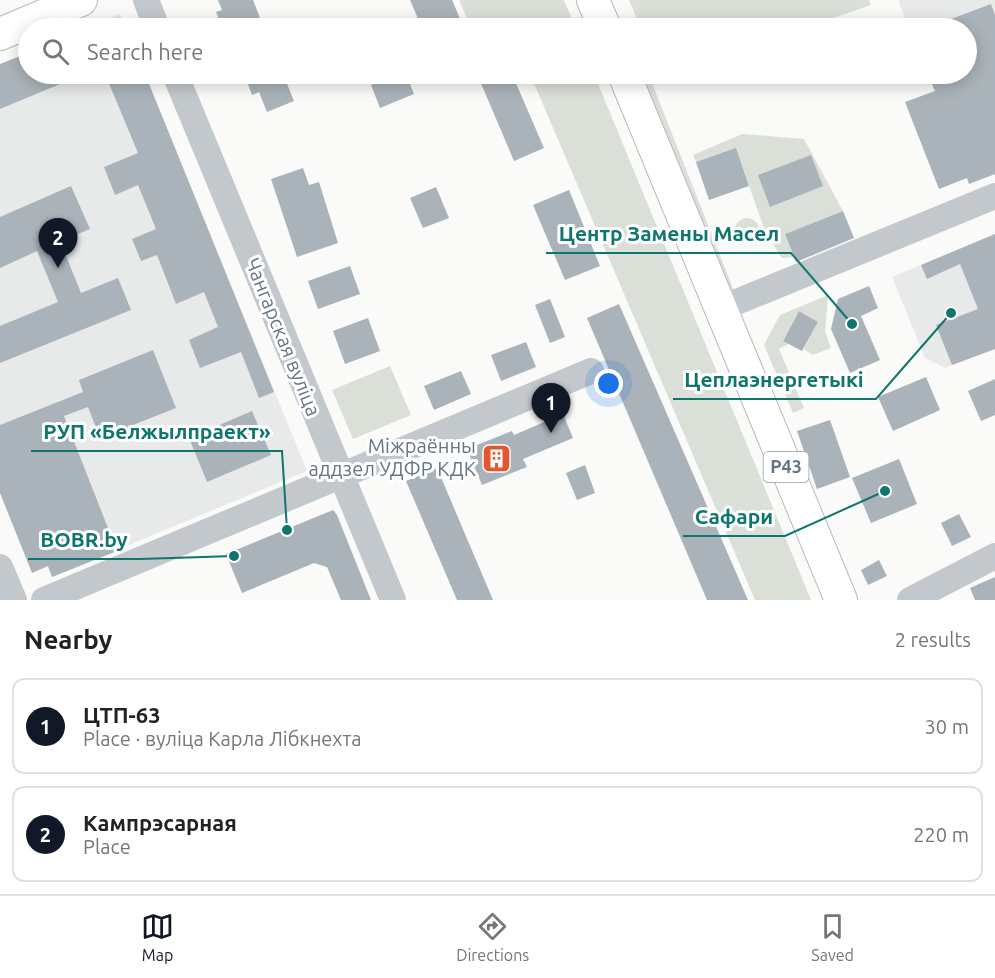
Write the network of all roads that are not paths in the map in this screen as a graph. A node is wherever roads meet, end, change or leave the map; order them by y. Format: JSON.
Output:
{"nodes":[{"id":1,"x":81,"y":0,"type":"edge"},
{"id":2,"x":146,"y":0,"type":"edge"},
{"id":3,"x":593,"y":0,"type":"edge"},
{"id":4,"x":38,"y":18,"type":"edge"},
{"id":5,"x":153,"y":18,"type":"edge"},
{"id":6,"x":601,"y":18,"type":"edge"},
{"id":7,"x":18,"y":26,"type":"edge"},
{"id":8,"x":0,"y":34,"type":"edge"},
{"id":9,"x":179,"y":84,"type":"edge"},
{"id":10,"x":628,"y":84,"type":"edge"},
{"id":11,"x":995,"y":196,"type":"edge"},
{"id":12,"x":722,"y":308,"type":"junction"},
{"id":13,"x":591,"y":371,"type":"dead end"},
{"id":14,"x":340,"y":477,"type":"junction"},
{"id":15,"x":995,"y":556,"type":"edge"},
{"id":16,"x":0,"y":567,"type":"edge"},
{"id":17,"x":14,"y":600,"type":"edge"},
{"id":18,"x":44,"y":600,"type":"edge"},
{"id":19,"x":393,"y":600,"type":"edge"},
{"id":20,"x":841,"y":600,"type":"edge"},
{"id":21,"x":910,"y":600,"type":"edge"}],
"edges":[{"from":1,"to":4,"type":"main road"},
{"from":2,"to":5,"type":"street"},
{"from":3,"to":6,"type":"main road"},
{"from":7,"to":8,"type":"main road"},
{"from":9,"to":14,"type":"street","name":"Чангарская вуліца"},
{"from":10,"to":12,"type":"main road","number":"Р43"},
{"from":11,"to":12,"type":"street"},
{"from":12,"to":20,"type":"main road","number":"Р43"},
{"from":13,"to":14,"type":"street"},
{"from":14,"to":18,"type":"street"},
{"from":14,"to":19,"type":"street","name":"Чангарская вуліца"},
{"from":15,"to":21,"type":"street"},
{"from":16,"to":17,"type":"street"}]}
